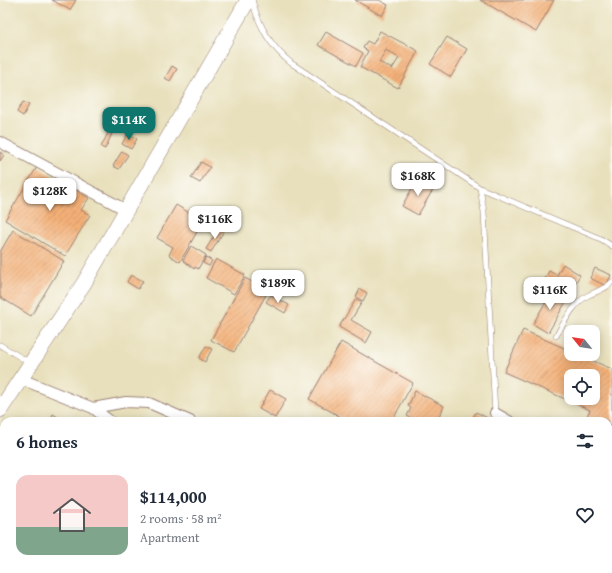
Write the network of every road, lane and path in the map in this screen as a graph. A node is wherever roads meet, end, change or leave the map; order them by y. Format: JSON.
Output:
{"nodes":[{"id":1,"x":248,"y":0,"type":"edge"},
{"id":2,"x":252,"y":0,"type":"edge"},
{"id":3,"x":0,"y":142,"type":"edge"},
{"id":4,"x":480,"y":188,"type":"junction"},
{"id":5,"x":126,"y":210,"type":"junction"},
{"id":6,"x":612,"y":246,"type":"edge"},
{"id":7,"x":612,"y":282,"type":"edge"},
{"id":8,"x":556,"y":336,"type":"dead end"},
{"id":9,"x":0,"y":346,"type":"edge"},
{"id":10,"x":31,"y":364,"type":"junction"},
{"id":11,"x":21,"y":379,"type":"junction"},
{"id":12,"x":93,"y":408,"type":"junction"},
{"id":13,"x":0,"y":410,"type":"edge"},
{"id":14,"x":495,"y":414,"type":"joint"},
{"id":15,"x":105,"y":417,"type":"edge"},
{"id":16,"x":181,"y":417,"type":"edge"},
{"id":17,"x":501,"y":417,"type":"edge"}],
"edges":[{"from":1,"to":5,"type":"street"},
{"from":2,"to":4,"type":"lane"},
{"from":3,"to":5,"type":"street"},
{"from":4,"to":6,"type":"lane"},
{"from":4,"to":14,"type":"lane"},
{"from":5,"to":10,"type":"street"},
{"from":7,"to":8,"type":"lane"},
{"from":9,"to":10,"type":"lane"},
{"from":10,"to":11,"type":"street"},
{"from":11,"to":12,"type":"street"},
{"from":11,"to":13,"type":"street"},
{"from":12,"to":15,"type":"street"},
{"from":12,"to":16,"type":"street"},
{"from":14,"to":17,"type":"street"}]}
